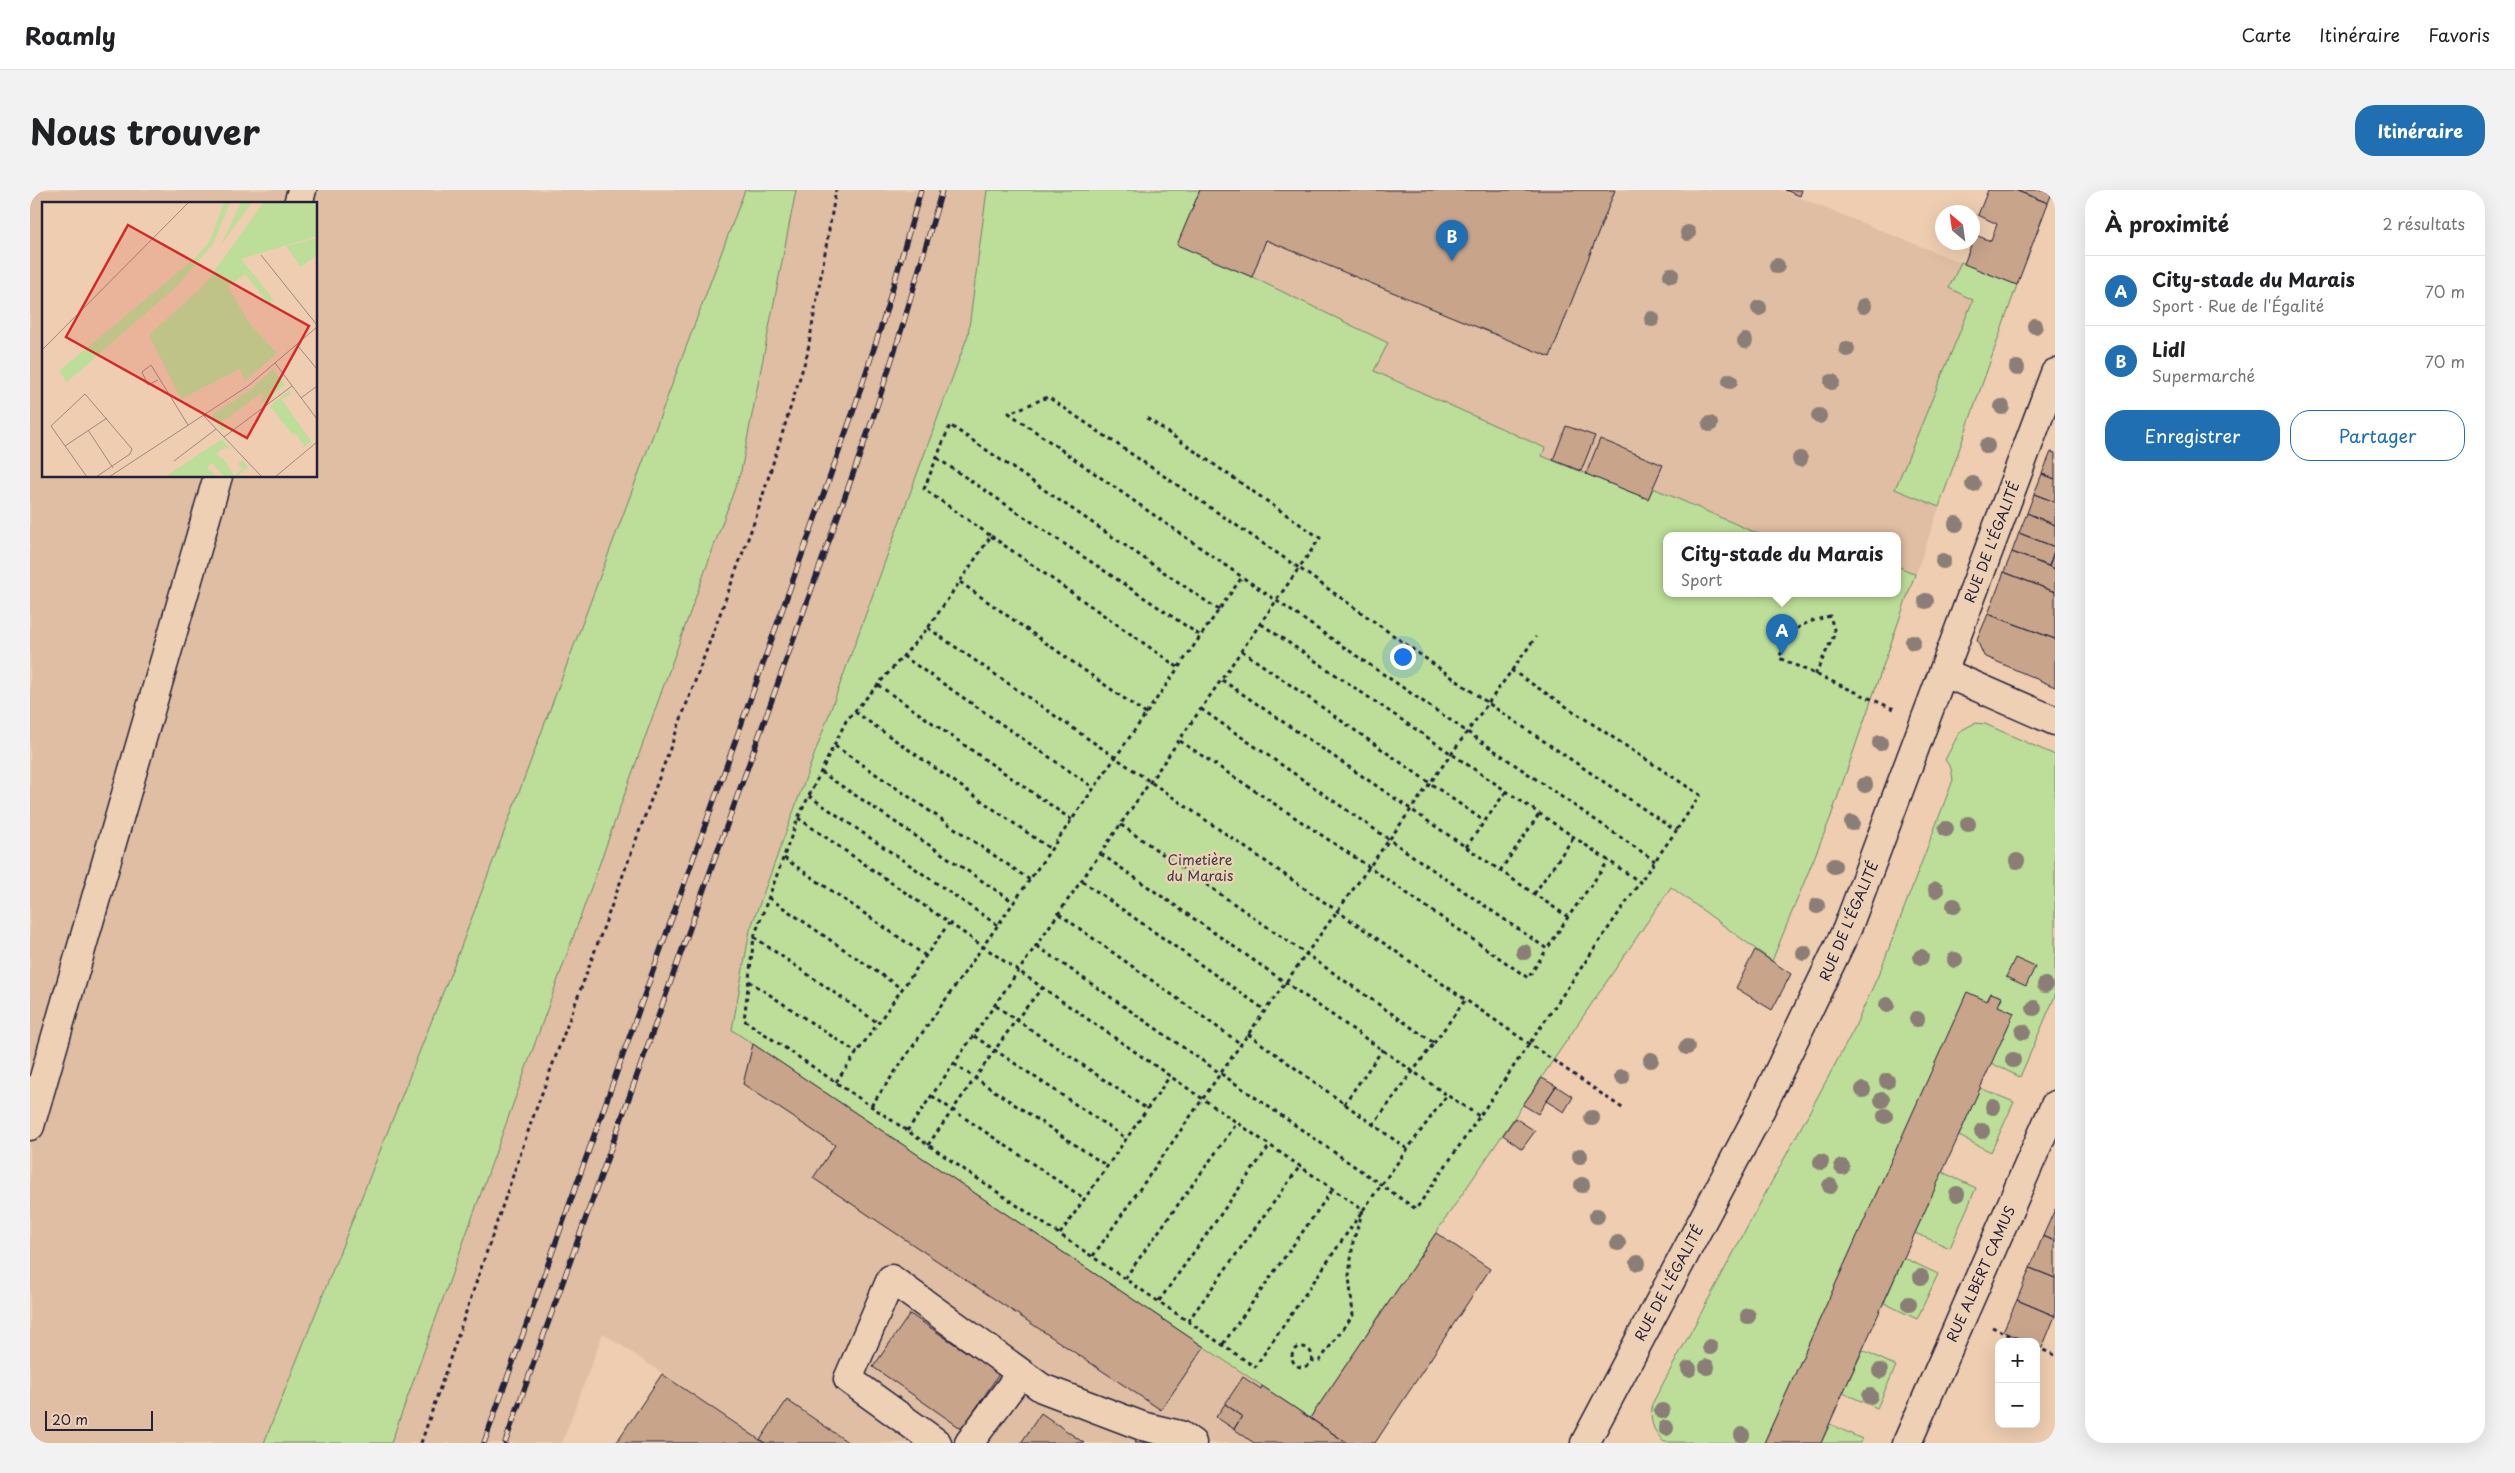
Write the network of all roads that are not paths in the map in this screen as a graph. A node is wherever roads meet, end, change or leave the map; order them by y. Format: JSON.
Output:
{"nodes":[{"id":1,"x":2055,"y":373,"type":"edge"},
{"id":2,"x":2048,"y":412,"type":"edge"},
{"id":3,"x":217,"y":478,"type":"edge"},
{"id":4,"x":1943,"y":672,"type":"junction"},
{"id":5,"x":2055,"y":721,"type":"edge"},
{"id":6,"x":2055,"y":1105,"type":"edge"},
{"id":7,"x":30,"y":1126,"type":"edge"},
{"id":8,"x":1021,"y":1373,"type":"junction"},
{"id":9,"x":937,"y":1443,"type":"edge"},
{"id":10,"x":969,"y":1443,"type":"edge"},
{"id":11,"x":1192,"y":1443,"type":"edge"},
{"id":12,"x":1585,"y":1443,"type":"edge"},
{"id":13,"x":1907,"y":1443,"type":"edge"}],
"edges":[{"from":1,"to":2,"type":"street","name":"RUE DE L'ÉGALITÉ"},
{"from":2,"to":4,"type":"street","name":"RUE DE L'ÉGALITÉ"},
{"from":3,"to":7,"type":"street"},
{"from":4,"to":5,"type":"street"},
{"from":4,"to":12,"type":"street","name":"RUE DE L'ÉGALITÉ"},
{"from":6,"to":13,"type":"street","name":"RUE ALBERT CAMUS"},
{"from":8,"to":9,"type":"street"},
{"from":8,"to":10,"type":"street"},
{"from":8,"to":11,"type":"street"}]}
